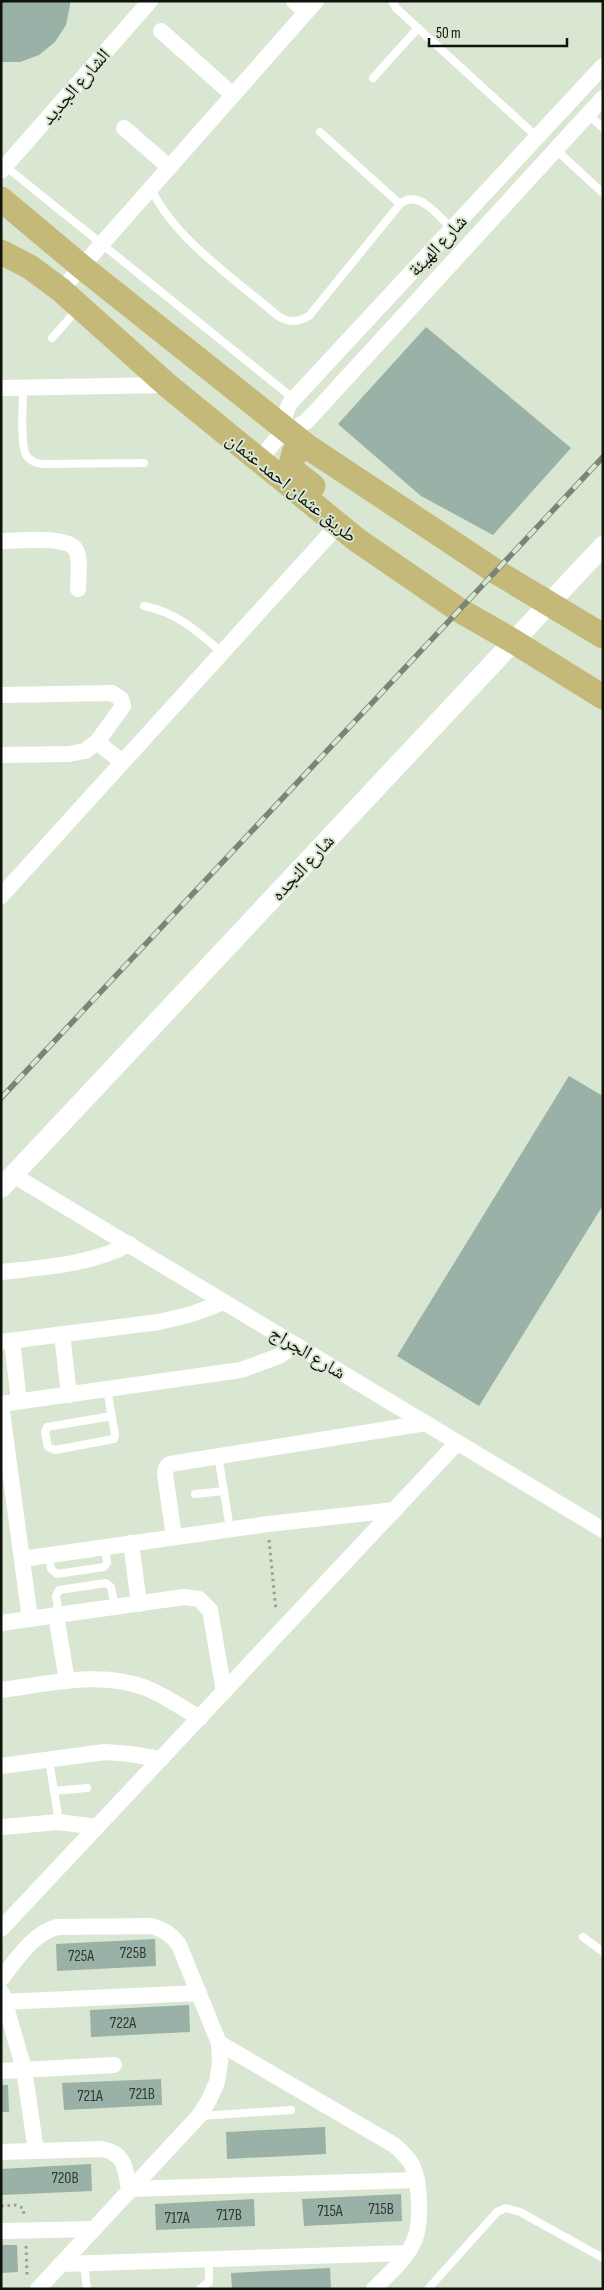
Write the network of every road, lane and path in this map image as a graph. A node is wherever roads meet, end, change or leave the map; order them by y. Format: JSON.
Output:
{"nodes":[{"id":1,"x":150,"y":1,"type":"edge"},
{"id":2,"x":392,"y":1,"type":"edge"},
{"id":3,"x":306,"y":5,"type":"edge"},
{"id":4,"x":418,"y":28,"type":"junction"},
{"id":5,"x":161,"y":31,"type":"dead end"},
{"id":6,"x":603,"y":66,"type":"edge"},
{"id":7,"x":373,"y":78,"type":"dead end"},
{"id":8,"x":233,"y":95,"type":"junction"},
{"id":9,"x":603,"y":98,"type":"edge"},
{"id":10,"x":588,"y":114,"type":"junction"},
{"id":11,"x":124,"y":128,"type":"dead end"},
{"id":12,"x":603,"y":128,"type":"edge"},
{"id":13,"x":320,"y":132,"type":"dead end"},
{"id":14,"x":538,"y":137,"type":"junction"},
{"id":15,"x":555,"y":149,"type":"junction"},
{"id":16,"x":169,"y":167,"type":"junction"},
{"id":17,"x":3,"y":169,"type":"edge"},
{"id":18,"x":151,"y":188,"type":"junction"},
{"id":19,"x":603,"y":192,"type":"edge"},
{"id":20,"x":1,"y":199,"type":"edge"},
{"id":21,"x":400,"y":204,"type":"junction"},
{"id":22,"x":452,"y":229,"type":"junction"},
{"id":23,"x":102,"y":244,"type":"junction"},
{"id":24,"x":1,"y":252,"type":"edge"},
{"id":25,"x":1,"y":265,"type":"edge"},
{"id":26,"x":30,"y":267,"type":"junction"},
{"id":27,"x":82,"y":267,"type":"junction"},
{"id":28,"x":61,"y":290,"type":"junction"},
{"id":29,"x":79,"y":307,"type":"junction"},
{"id":30,"x":52,"y":338,"type":"dead end"},
{"id":31,"x":167,"y":385,"type":"junction"},
{"id":32,"x":23,"y":387,"type":"junction"},
{"id":33,"x":1,"y":388,"type":"edge"},
{"id":34,"x":294,"y":399,"type":"junction"},
{"id":35,"x":285,"y":429,"type":"junction"},
{"id":36,"x":308,"y":447,"type":"junction"},
{"id":37,"x":259,"y":460,"type":"junction"},
{"id":38,"x":144,"y":462,"type":"dead end"},
{"id":39,"x":347,"y":532,"type":"junction"},
{"id":40,"x":1,"y":541,"type":"edge"},
{"id":41,"x":603,"y":546,"type":"edge"},
{"id":42,"x":78,"y":588,"type":"dead end"},
{"id":43,"x":549,"y":604,"type":"junction"},
{"id":44,"x":144,"y":606,"type":"dead end"},
{"id":45,"x":603,"y":636,"type":"edge"},
{"id":46,"x":513,"y":641,"type":"junction"},
{"id":47,"x":221,"y":652,"type":"junction"},
{"id":48,"x":1,"y":695,"type":"edge"},
{"id":49,"x":603,"y":697,"type":"edge"},
{"id":50,"x":97,"y":742,"type":"junction"},
{"id":51,"x":1,"y":755,"type":"edge"},
{"id":52,"x":122,"y":762,"type":"junction"},
{"id":53,"x":1,"y":896,"type":"edge"},
{"id":54,"x":7,"y":1182,"type":"edge"},
{"id":55,"x":130,"y":1244,"type":"junction"},
{"id":56,"x":1,"y":1272,"type":"edge"},
{"id":57,"x":224,"y":1302,"type":"junction"},
{"id":58,"x":62,"y":1334,"type":"junction"},
{"id":59,"x":7,"y":1341,"type":"edge"},
{"id":60,"x":296,"y":1345,"type":"junction"},
{"id":61,"x":108,"y":1389,"type":"junction"},
{"id":62,"x":69,"y":1395,"type":"junction"},
{"id":63,"x":19,"y":1401,"type":"junction"},
{"id":64,"x":1,"y":1404,"type":"edge"},
{"id":65,"x":112,"y":1416,"type":"junction"},
{"id":66,"x":426,"y":1423,"type":"junction"},
{"id":67,"x":457,"y":1443,"type":"junction"},
{"id":68,"x":218,"y":1455,"type":"junction"},
{"id":69,"x":7,"y":1483,"type":"edge"},
{"id":70,"x":224,"y":1490,"type":"junction"},
{"id":71,"x":195,"y":1494,"type":"dead end"},
{"id":72,"x":395,"y":1510,"type":"junction"},
{"id":73,"x":268,"y":1524,"type":"junction"},
{"id":74,"x":230,"y":1530,"type":"junction"},
{"id":75,"x":603,"y":1530,"type":"edge"},
{"id":76,"x":174,"y":1537,"type":"junction"},
{"id":77,"x":131,"y":1543,"type":"junction"},
{"id":78,"x":22,"y":1559,"type":"junction"},
{"id":79,"x":139,"y":1604,"type":"junction"},
{"id":80,"x":115,"y":1607,"type":"junction"},
{"id":81,"x":58,"y":1615,"type":"junction"},
{"id":82,"x":30,"y":1619,"type":"junction"},
{"id":83,"x":1,"y":1623,"type":"edge"},
{"id":84,"x":278,"y":1634,"type":"junction"},
{"id":85,"x":67,"y":1681,"type":"junction"},
{"id":86,"x":1,"y":1690,"type":"edge"},
{"id":87,"x":224,"y":1692,"type":"junction"},
{"id":88,"x":200,"y":1718,"type":"junction"},
{"id":89,"x":49,"y":1759,"type":"junction"},
{"id":90,"x":161,"y":1759,"type":"junction"},
{"id":91,"x":1,"y":1766,"type":"edge"},
{"id":92,"x":88,"y":1788,"type":"dead end"},
{"id":93,"x":54,"y":1791,"type":"junction"},
{"id":94,"x":59,"y":1822,"type":"junction"},
{"id":95,"x":97,"y":1827,"type":"junction"},
{"id":96,"x":1,"y":1828,"type":"edge"},
{"id":97,"x":1,"y":1929,"type":"edge"},
{"id":98,"x":583,"y":1938,"type":"dead end"},
{"id":99,"x":603,"y":1952,"type":"edge"},
{"id":100,"x":1,"y":1979,"type":"edge"},
{"id":101,"x":198,"y":1993,"type":"junction"},
{"id":102,"x":3,"y":1997,"type":"edge"},
{"id":103,"x":219,"y":2043,"type":"junction"},
{"id":104,"x":114,"y":2065,"type":"dead end"},
{"id":105,"x":24,"y":2070,"type":"junction"},
{"id":106,"x":1,"y":2071,"type":"edge"},
{"id":107,"x":291,"y":2110,"type":"dead end"},
{"id":108,"x":198,"y":2116,"type":"junction"},
{"id":109,"x":36,"y":2151,"type":"junction"},
{"id":110,"x":1,"y":2152,"type":"edge"},
{"id":111,"x":417,"y":2180,"type":"junction"},
{"id":112,"x":129,"y":2189,"type":"junction"},
{"id":113,"x":93,"y":2229,"type":"junction"},
{"id":114,"x":1,"y":2231,"type":"edge"},
{"id":115,"x":407,"y":2253,"type":"junction"},
{"id":116,"x":603,"y":2258,"type":"edge"},
{"id":117,"x":209,"y":2259,"type":"junction"},
{"id":118,"x":84,"y":2263,"type":"junction"},
{"id":119,"x":61,"y":2264,"type":"junction"},
{"id":120,"x":38,"y":2289,"type":"edge"},
{"id":121,"x":87,"y":2289,"type":"edge"},
{"id":122,"x":200,"y":2289,"type":"edge"},
{"id":123,"x":374,"y":2289,"type":"edge"},
{"id":124,"x":428,"y":2289,"type":"edge"}],
"edges":[{"from":1,"to":17,"type":"street","name":"الشارع الجديد"},
{"from":2,"to":4,"type":"lane"},
{"from":3,"to":8,"type":"street"},
{"from":4,"to":7,"type":"lane"},
{"from":4,"to":14,"type":"lane"},
{"from":5,"to":8,"type":"street"},
{"from":6,"to":14,"type":"street","name":"شارع الهيئة"},
{"from":8,"to":16,"type":"street"},
{"from":9,"to":10,"type":"street","name":"شارع الهيئة"},
{"from":10,"to":12,"type":"lane"},
{"from":10,"to":15,"type":"street","name":"شارع الهيئة"},
{"from":11,"to":16,"type":"street"},
{"from":13,"to":21,"type":"lane"},
{"from":14,"to":22,"type":"street","name":"شارع الهيئة"},
{"from":15,"to":19,"type":"lane"},
{"from":15,"to":35,"type":"street","name":"شارع الهيئة"},
{"from":16,"to":18,"type":"street"},
{"from":17,"to":23,"type":"lane"},
{"from":18,"to":21,"type":"lane"},
{"from":18,"to":23,"type":"street"},
{"from":20,"to":27,"type":"main road"},
{"from":21,"to":22,"type":"lane"},
{"from":22,"to":34,"type":"street","name":"شارع الهيئة"},
{"from":23,"to":27,"type":"street"},
{"from":23,"to":34,"type":"lane"},
{"from":24,"to":26,"type":"main road","name":"طريق عثمان احمد عثمان"},
{"from":25,"to":26,"type":"main road"},
{"from":26,"to":28,"type":"main road","name":"طريق عثمان احمد عثمان"},
{"from":27,"to":28,"type":"street"},
{"from":27,"to":35,"type":"main road"},
{"from":28,"to":29,"type":"main road","name":"طريق عثمان احمد عثمان"},
{"from":29,"to":30,"type":"lane"},
{"from":29,"to":31,"type":"main road","name":"طريق عثمان احمد عثمان"},
{"from":31,"to":32,"type":"street"},
{"from":31,"to":37,"type":"main road","name":"طريق عثمان احمد عثمان"},
{"from":32,"to":33,"type":"street"},
{"from":32,"to":38,"type":"lane"},
{"from":34,"to":35,"type":"street","name":"شارع الهيئة"},
{"from":35,"to":36,"type":"main road"},
{"from":35,"to":37,"type":"street","name":"شارع الهيئة"},
{"from":36,"to":39,"type":"main road"},
{"from":36,"to":43,"type":"main road"},
{"from":37,"to":39,"type":"main road","name":"طريق عثمان احمد عثمان"},
{"from":39,"to":46,"type":"main road","name":"طريق عثمان احمد عثمان"},
{"from":39,"to":47,"type":"street"},
{"from":40,"to":42,"type":"street"},
{"from":41,"to":43,"type":"street","name":"شارع النجده"},
{"from":43,"to":45,"type":"main road"},
{"from":43,"to":46,"type":"street","name":"شارع النجده"},
{"from":44,"to":47,"type":"lane"},
{"from":46,"to":49,"type":"main road","name":"طريق عثمان احمد عثمان"},
{"from":46,"to":54,"type":"street","name":"شارع النجده"},
{"from":47,"to":52,"type":"street"},
{"from":48,"to":50,"type":"street"},
{"from":50,"to":51,"type":"street"},
{"from":50,"to":52,"type":"street"},
{"from":52,"to":53,"type":"street"},
{"from":54,"to":55,"type":"street","name":"شارع الجراج"},
{"from":55,"to":56,"type":"street"},
{"from":55,"to":57,"type":"street","name":"شارع الجراج"},
{"from":57,"to":58,"type":"street"},
{"from":57,"to":60,"type":"street","name":"شارع الجراج"},
{"from":58,"to":59,"type":"street"},
{"from":58,"to":62,"type":"street"},
{"from":59,"to":63,"type":"street"},
{"from":60,"to":61,"type":"street"},
{"from":60,"to":66,"type":"street","name":"شارع الجراج"},
{"from":61,"to":62,"type":"street"},
{"from":61,"to":65,"type":"lane"},
{"from":62,"to":63,"type":"street"},
{"from":63,"to":64,"type":"street"},
{"from":64,"to":69,"type":"street"},
{"from":65,"to":65,"type":"lane"},
{"from":66,"to":67,"type":"street","name":"شارع الجراج"},
{"from":66,"to":68,"type":"street"},
{"from":67,"to":72,"type":"street"},
{"from":67,"to":75,"type":"street","name":"شارع الجراج"},
{"from":68,"to":70,"type":"lane"},
{"from":68,"to":76,"type":"street"},
{"from":69,"to":78,"type":"street"},
{"from":70,"to":71,"type":"lane"},
{"from":70,"to":74,"type":"lane"},
{"from":72,"to":73,"type":"street"},
{"from":72,"to":84,"type":"street"},
{"from":73,"to":74,"type":"street"},
{"from":73,"to":84,"type":"path"},
{"from":74,"to":76,"type":"street"},
{"from":76,"to":77,"type":"street"},
{"from":77,"to":78,"type":"street"},
{"from":77,"to":79,"type":"street"},
{"from":78,"to":82,"type":"street"},
{"from":79,"to":80,"type":"street"},
{"from":79,"to":87,"type":"street"},
{"from":80,"to":81,"type":"street"},
{"from":80,"to":81,"type":"lane"},
{"from":81,"to":82,"type":"street"},
{"from":81,"to":85,"type":"street"},
{"from":82,"to":83,"type":"street"},
{"from":84,"to":87,"type":"street"},
{"from":85,"to":86,"type":"street"},
{"from":85,"to":88,"type":"street"},
{"from":87,"to":88,"type":"street"},
{"from":88,"to":90,"type":"street"},
{"from":89,"to":90,"type":"street"},
{"from":89,"to":91,"type":"street"},
{"from":89,"to":93,"type":"lane"},
{"from":90,"to":95,"type":"street"},
{"from":92,"to":93,"type":"lane"},
{"from":93,"to":94,"type":"lane"},
{"from":94,"to":95,"type":"street"},
{"from":94,"to":96,"type":"street"},
{"from":95,"to":97,"type":"street"},
{"from":98,"to":99,"type":"lane"},
{"from":100,"to":101,"type":"street"},
{"from":101,"to":102,"type":"street"},
{"from":101,"to":103,"type":"street"},
{"from":102,"to":105,"type":"street"},
{"from":103,"to":108,"type":"street"},
{"from":103,"to":111,"type":"street"},
{"from":104,"to":105,"type":"street"},
{"from":105,"to":106,"type":"street"},
{"from":105,"to":109,"type":"street"},
{"from":107,"to":108,"type":"lane"},
{"from":108,"to":112,"type":"street"},
{"from":109,"to":110,"type":"street"},
{"from":109,"to":112,"type":"street"},
{"from":111,"to":112,"type":"street"},
{"from":111,"to":115,"type":"street"},
{"from":112,"to":113,"type":"street"},
{"from":113,"to":114,"type":"street"},
{"from":113,"to":119,"type":"street"},
{"from":115,"to":117,"type":"street"},
{"from":115,"to":123,"type":"street"},
{"from":116,"to":124,"type":"lane"},
{"from":117,"to":118,"type":"street"},
{"from":117,"to":122,"type":"lane"},
{"from":118,"to":119,"type":"street"},
{"from":118,"to":121,"type":"lane"},
{"from":119,"to":120,"type":"street"}]}
